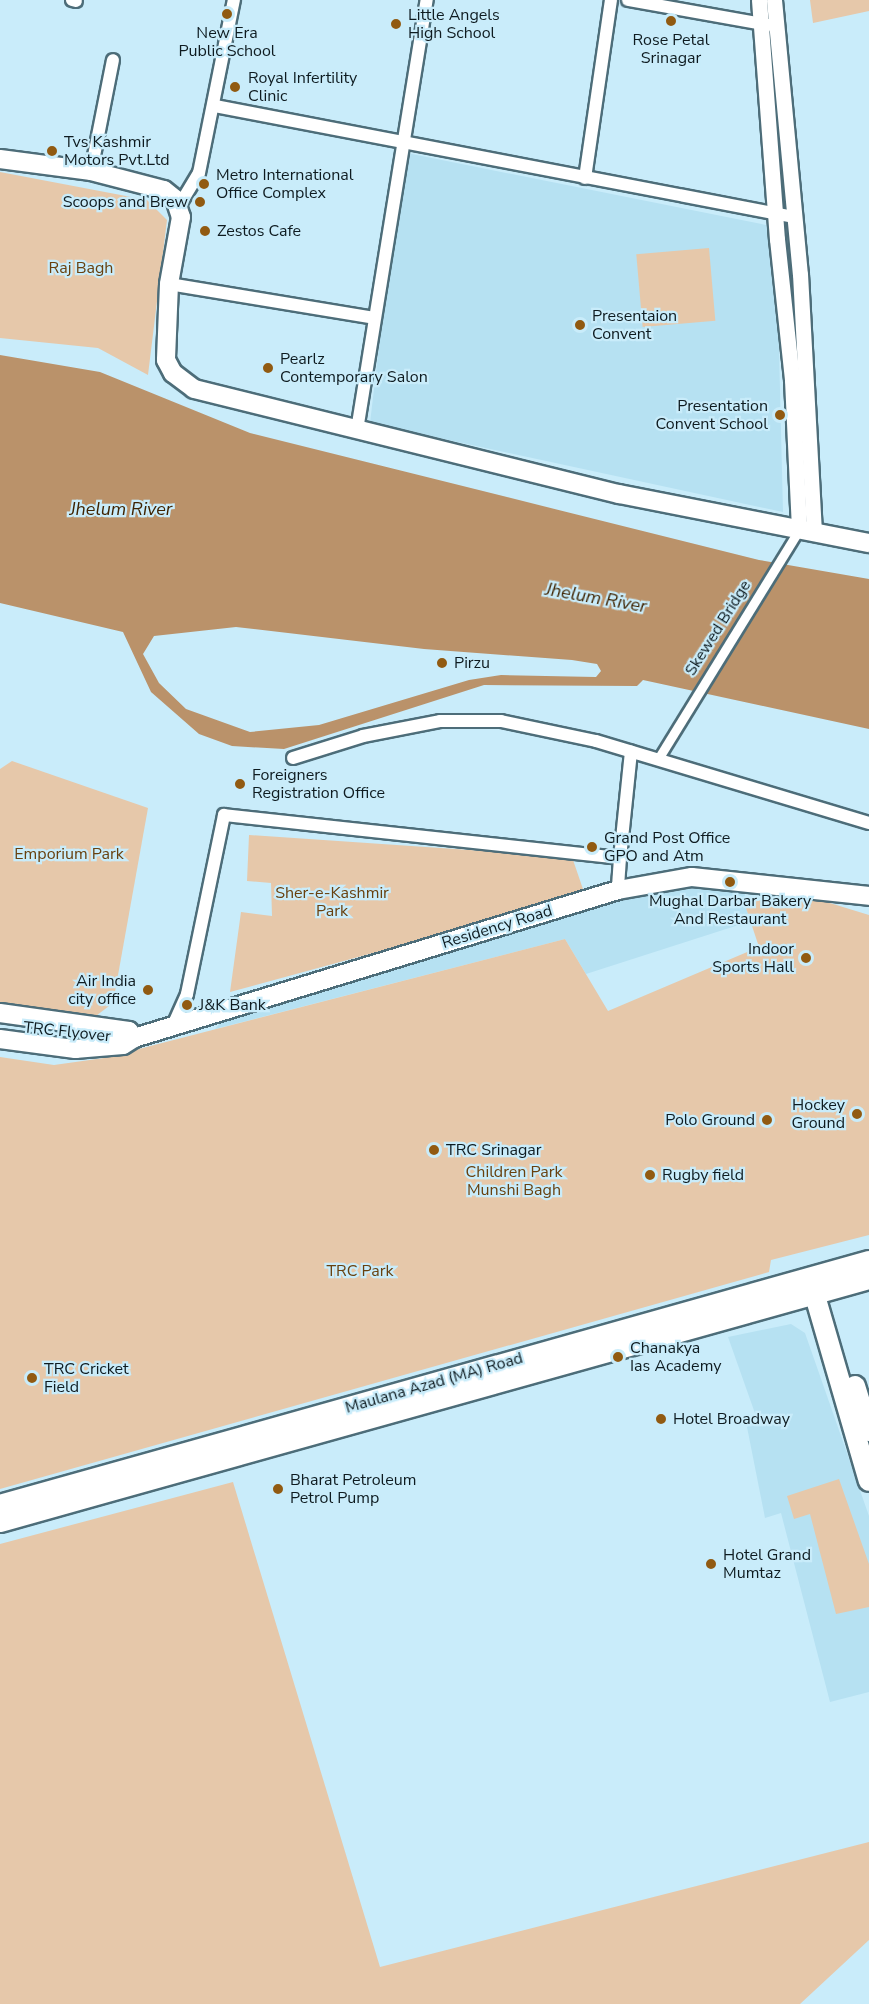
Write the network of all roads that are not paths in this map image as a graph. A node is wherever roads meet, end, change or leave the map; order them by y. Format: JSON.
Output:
{"nodes":[{"id":1,"x":234,"y":0,"type":"edge"},
{"id":2,"x":427,"y":0,"type":"edge"},
{"id":3,"x":611,"y":0,"type":"edge"},
{"id":4,"x":628,"y":0,"type":"edge"},
{"id":5,"x":759,"y":0,"type":"edge"},
{"id":6,"x":774,"y":0,"type":"edge"},
{"id":7,"x":761,"y":24,"type":"junction"},
{"id":8,"x":776,"y":26,"type":"junction"},
{"id":9,"x":113,"y":60,"type":"dead end"},
{"id":10,"x":215,"y":106,"type":"junction"},
{"id":11,"x":404,"y":143,"type":"junction"},
{"id":12,"x":0,"y":159,"type":"edge"},
{"id":13,"x":91,"y":171,"type":"junction"},
{"id":14,"x":585,"y":178,"type":"junction"},
{"id":15,"x":178,"y":206,"type":"junction"},
{"id":16,"x":776,"y":215,"type":"junction"},
{"id":17,"x":794,"y":217,"type":"junction"},
{"id":18,"x":169,"y":284,"type":"junction"},
{"id":19,"x":374,"y":318,"type":"junction"},
{"id":20,"x":357,"y":430,"type":"junction"},
{"id":21,"x":804,"y":451,"type":"junction"},
{"id":22,"x":806,"y":531,"type":"junction"},
{"id":23,"x":869,"y":543,"type":"edge"},
{"id":24,"x":631,"y":752,"type":"junction"},
{"id":25,"x":293,"y":758,"type":"dead end"},
{"id":26,"x":658,"y":759,"type":"junction"},
{"id":27,"x":869,"y":823,"type":"edge"},
{"id":28,"x":620,"y":858,"type":"junction"},
{"id":29,"x":618,"y":890,"type":"junction"},
{"id":30,"x":869,"y":896,"type":"edge"},
{"id":31,"x":0,"y":1013,"type":"edge"},
{"id":32,"x":0,"y":1024,"type":"edge"},
{"id":33,"x":172,"y":1028,"type":"junction"},
{"id":34,"x":134,"y":1038,"type":"junction"},
{"id":35,"x":0,"y":1039,"type":"edge"},
{"id":36,"x":869,"y":1261,"type":"edge"},
{"id":37,"x":869,"y":1280,"type":"edge"},
{"id":38,"x":819,"y":1284,"type":"junction"},
{"id":39,"x":869,"y":1431,"type":"edge"},
{"id":40,"x":869,"y":1481,"type":"edge"},
{"id":41,"x":0,"y":1504,"type":"edge"},
{"id":42,"x":0,"y":1522,"type":"edge"}],
"edges":[{"from":1,"to":10,"type":"street"},
{"from":2,"to":11,"type":"street"},
{"from":3,"to":14,"type":"street"},
{"from":4,"to":7,"type":"street"},
{"from":5,"to":7,"type":"street"},
{"from":6,"to":8,"type":"street"},
{"from":7,"to":8,"type":"street"},
{"from":7,"to":16,"type":"street"},
{"from":8,"to":17,"type":"street"},
{"from":9,"to":13,"type":"street"},
{"from":10,"to":11,"type":"street"},
{"from":10,"to":15,"type":"street"},
{"from":11,"to":14,"type":"street"},
{"from":11,"to":19,"type":"street"},
{"from":12,"to":13,"type":"main road"},
{"from":13,"to":15,"type":"main road"},
{"from":14,"to":16,"type":"street"},
{"from":15,"to":18,"type":"main road"},
{"from":16,"to":17,"type":"street"},
{"from":16,"to":21,"type":"street"},
{"from":17,"to":21,"type":"street"},
{"from":18,"to":19,"type":"street"},
{"from":18,"to":20,"type":"main road"},
{"from":19,"to":20,"type":"street"},
{"from":20,"to":22,"type":"main road"},
{"from":21,"to":22,"type":"street"},
{"from":22,"to":23,"type":"main road"},
{"from":22,"to":26,"type":"street","name":"Skewed Bridge"},
{"from":24,"to":25,"type":"street"},
{"from":24,"to":26,"type":"street"},
{"from":24,"to":28,"type":"street"},
{"from":26,"to":27,"type":"street"},
{"from":28,"to":29,"type":"street"},
{"from":28,"to":33,"type":"street"},
{"from":29,"to":30,"type":"main road","name":"Residency Road"},
{"from":29,"to":33,"type":"main road","name":"Residency Road"},
{"from":31,"to":34,"type":"main road"},
{"from":32,"to":34,"type":"main road","name":"TRC Flyover"},
{"from":33,"to":34,"type":"main road","name":"Residency Road"},
{"from":34,"to":35,"type":"main road","name":"Residency Road"},
{"from":36,"to":38,"type":"main road","name":"Maulana Azad (MA) Road"},
{"from":37,"to":38,"type":"main road","name":"Maulana Azad (MA) Road"},
{"from":38,"to":39,"type":"main road"},
{"from":38,"to":40,"type":"main road"},
{"from":38,"to":41,"type":"main road","name":"Maulana Azad (MA) Road"},
{"from":38,"to":42,"type":"main road","name":"Maulana Azad (MA) Road"}]}
